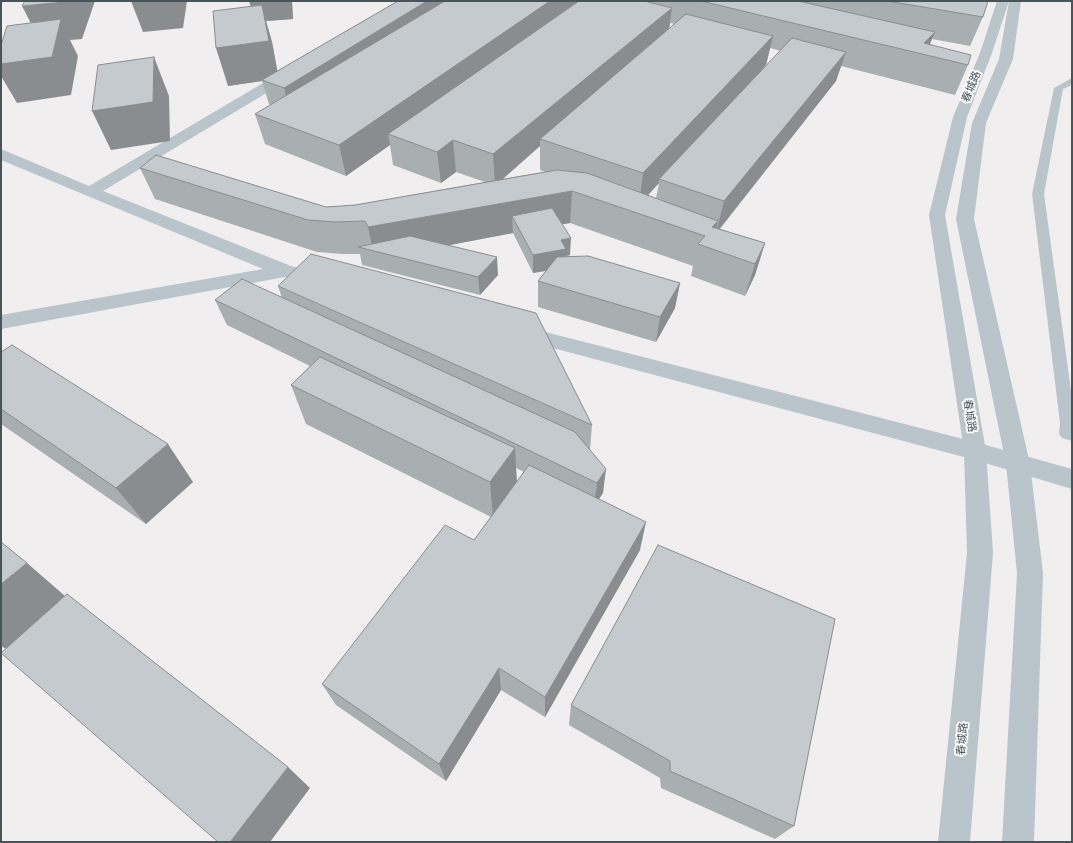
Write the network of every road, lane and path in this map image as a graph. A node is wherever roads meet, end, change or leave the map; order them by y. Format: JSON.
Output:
{"nodes":[{"id":1,"x":1003,"y":1,"type":"edge"},
{"id":2,"x":1015,"y":1,"type":"edge"},
{"id":3,"x":302,"y":66,"type":"edge"},
{"id":4,"x":1072,"y":81,"type":"edge"},
{"id":5,"x":1,"y":154,"type":"edge"},
{"id":6,"x":90,"y":192,"type":"junction"},
{"id":7,"x":285,"y":270,"type":"junction"},
{"id":8,"x":335,"y":284,"type":"edge"},
{"id":9,"x":1,"y":322,"type":"edge"},
{"id":10,"x":508,"y":330,"type":"edge"},
{"id":11,"x":1072,"y":435,"type":"edge"},
{"id":12,"x":975,"y":451,"type":"junction"},
{"id":13,"x":1018,"y":464,"type":"junction"},
{"id":14,"x":1072,"y":479,"type":"edge"},
{"id":15,"x":954,"y":842,"type":"edge"},
{"id":16,"x":1018,"y":842,"type":"edge"}],
"edges":[{"from":1,"to":12,"type":"street","name":"春城路"},
{"from":2,"to":13,"type":"street","name":"春城路"},
{"from":3,"to":6,"type":"street"},
{"from":4,"to":11,"type":"lane"},
{"from":5,"to":6,"type":"street"},
{"from":6,"to":7,"type":"street"},
{"from":7,"to":8,"type":"street"},
{"from":7,"to":9,"type":"street"},
{"from":10,"to":12,"type":"street"},
{"from":12,"to":13,"type":"street"},
{"from":12,"to":15,"type":"street","name":"春城路"},
{"from":13,"to":14,"type":"street"},
{"from":13,"to":16,"type":"street","name":"春城路"}]}
